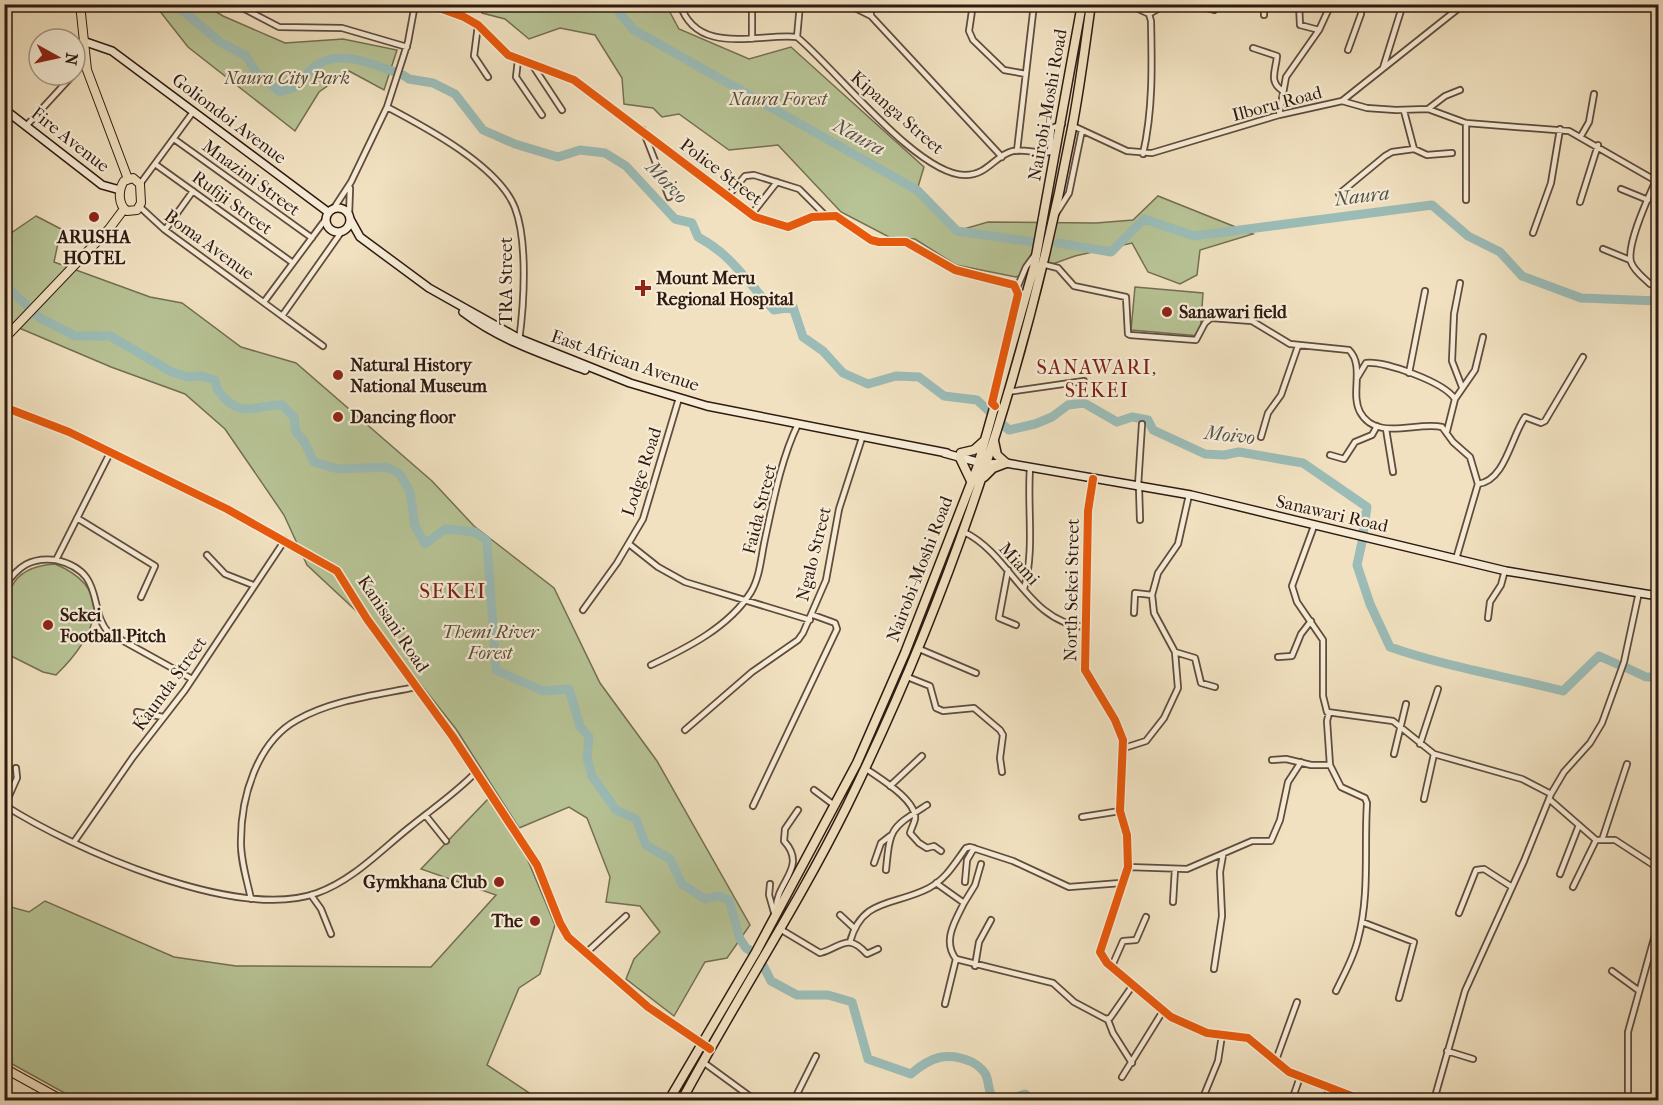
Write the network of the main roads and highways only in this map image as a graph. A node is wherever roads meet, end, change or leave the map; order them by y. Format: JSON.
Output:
{"nodes":[{"id":1,"x":80,"y":4,"type":"edge"},
{"id":2,"x":1082,"y":4,"type":"edge"},
{"id":3,"x":1091,"y":4,"type":"edge"},
{"id":4,"x":128,"y":179,"type":"junction"},
{"id":5,"x":124,"y":209,"type":"junction"},
{"id":6,"x":4,"y":339,"type":"edge"},
{"id":7,"x":995,"y":433,"type":"junction"},
{"id":8,"x":984,"y":441,"type":"junction"},
{"id":9,"x":983,"y":460,"type":"junction"},
{"id":10,"x":976,"y":481,"type":"junction"},
{"id":11,"x":759,"y":954,"type":"junction"},
{"id":12,"x":706,"y":1047,"type":"junction"},
{"id":13,"x":4,"y":1068,"type":"edge"},
{"id":14,"x":62,"y":1101,"type":"edge"},
{"id":15,"x":669,"y":1101,"type":"edge"},
{"id":16,"x":682,"y":1101,"type":"edge"}],
"edges":[{"from":1,"to":4,"type":"main road"},
{"from":2,"to":8,"type":"highway","name":"Nairobi-Moshi Road"},
{"from":3,"to":7,"type":"highway","name":"Nairobi-Moshi Road"},
{"from":4,"to":5,"type":"main road"},
{"from":4,"to":5,"type":"main road"},
{"from":5,"to":6,"type":"main road"},
{"from":7,"to":9,"type":"highway","name":"Nairobi-Moshi Road"},
{"from":7,"to":10,"type":"highway"},
{"from":8,"to":9,"type":"highway","name":"Nairobi-Moshi Road"},
{"from":8,"to":10,"type":"highway"},
{"from":9,"to":10,"type":"highway","name":"Nairobi-Moshi Road"},
{"from":10,"to":11,"type":"highway","name":"Nairobi-Moshi Road"},
{"from":10,"to":11,"type":"highway","name":"Nairobi-Moshi Road"},
{"from":11,"to":12,"type":"highway","name":"Nairobi-Moshi Road"},
{"from":12,"to":15,"type":"highway","name":"Nairobi-Moshi Road"},
{"from":12,"to":16,"type":"highway","name":"Nairobi-Moshi Road"},
{"from":13,"to":14,"type":"main road"}]}
